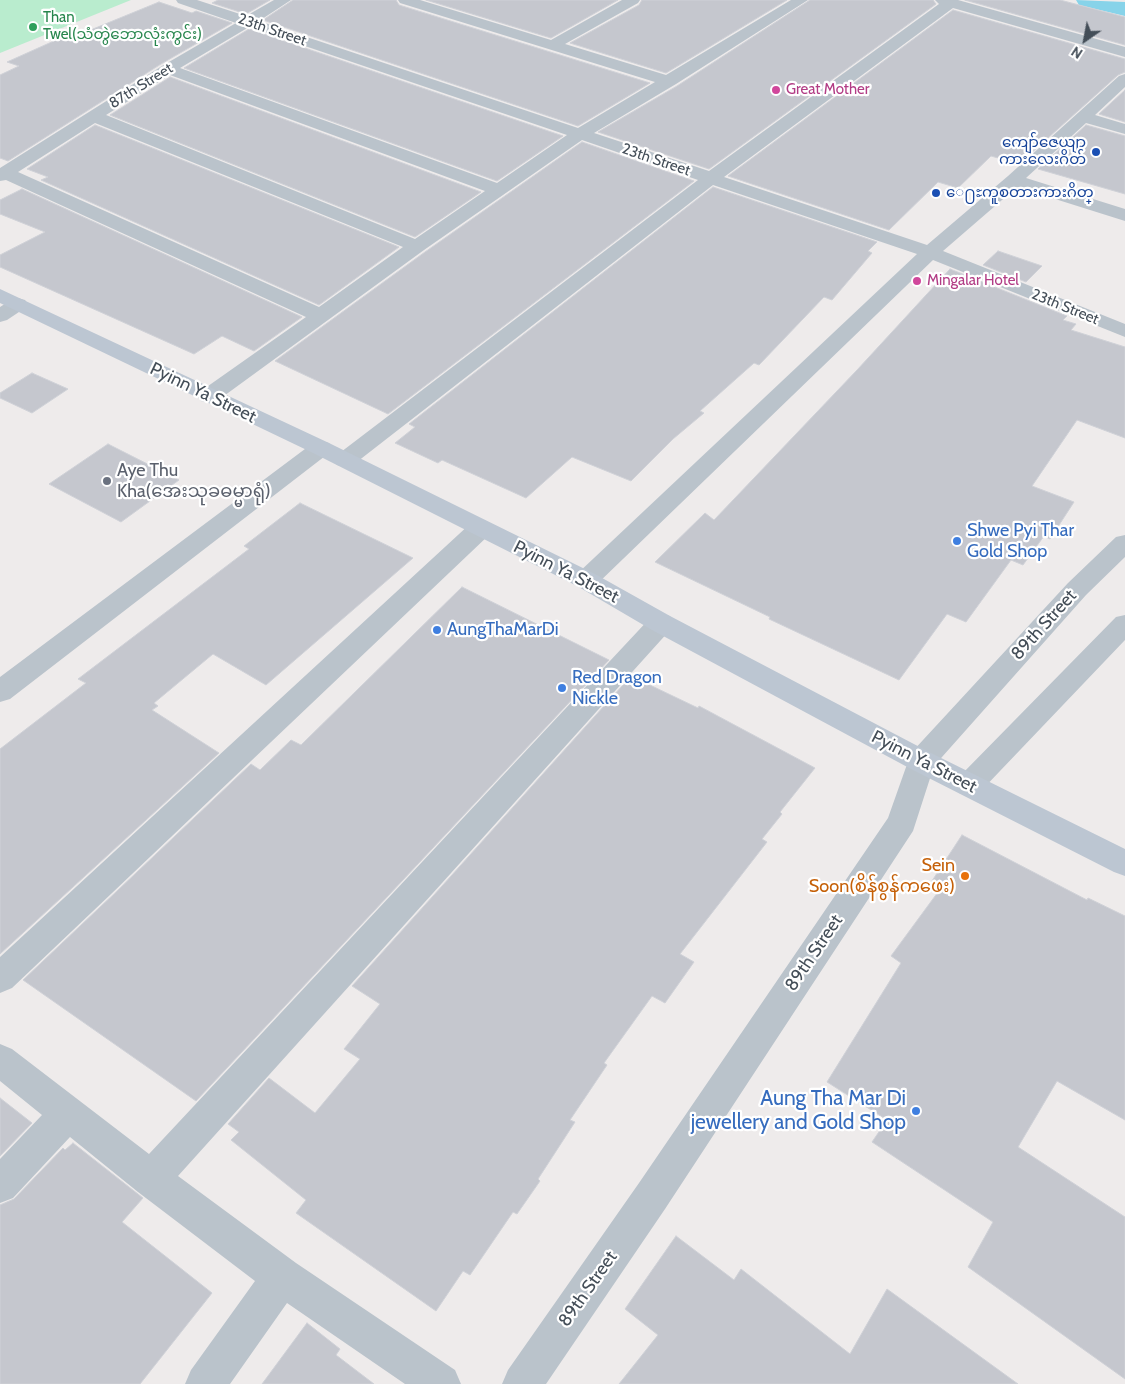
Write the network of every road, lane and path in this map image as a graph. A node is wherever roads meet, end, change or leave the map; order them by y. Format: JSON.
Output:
{"nodes":[{"id":1,"x":183,"y":0,"type":"edge"},
{"id":2,"x":284,"y":0,"type":"edge"},
{"id":3,"x":404,"y":0,"type":"edge"},
{"id":4,"x":633,"y":0,"type":"edge"},
{"id":5,"x":801,"y":0,"type":"edge"},
{"id":6,"x":947,"y":1,"type":"edge"},
{"id":7,"x":460,"y":4,"type":"dead end"},
{"id":8,"x":445,"y":12,"type":"junction"},
{"id":9,"x":247,"y":21,"type":"junction"},
{"id":10,"x":553,"y":45,"type":"junction"},
{"id":11,"x":1125,"y":52,"type":"edge"},
{"id":12,"x":168,"y":69,"type":"junction"},
{"id":13,"x":1125,"y":79,"type":"edge"},
{"id":14,"x":670,"y":81,"type":"junction"},
{"id":15,"x":93,"y":116,"type":"junction"},
{"id":16,"x":1083,"y":117,"type":"junction"},
{"id":17,"x":1125,"y":129,"type":"edge"},
{"id":18,"x":580,"y":134,"type":"junction"},
{"id":19,"x":3,"y":175,"type":"edge"},
{"id":20,"x":712,"y":178,"type":"junction"},
{"id":21,"x":1014,"y":180,"type":"junction"},
{"id":22,"x":500,"y":190,"type":"junction"},
{"id":23,"x":1125,"y":214,"type":"edge"},
{"id":24,"x":417,"y":246,"type":"junction"},
{"id":25,"x":930,"y":252,"type":"junction"},
{"id":26,"x":6,"y":305,"type":"edge"},
{"id":27,"x":320,"y":315,"type":"junction"},
{"id":28,"x":1125,"y":331,"type":"edge"},
{"id":29,"x":208,"y":396,"type":"junction"},
{"id":30,"x":322,"y":448,"type":"junction"},
{"id":31,"x":345,"y":460,"type":"junction"},
{"id":32,"x":480,"y":529,"type":"junction"},
{"id":33,"x":1125,"y":543,"type":"edge"},
{"id":34,"x":586,"y":580,"type":"junction"},
{"id":35,"x":661,"y":623,"type":"junction"},
{"id":36,"x":1125,"y":624,"type":"edge"},
{"id":37,"x":0,"y":692,"type":"edge"},
{"id":38,"x":921,"y":762,"type":"junction"},
{"id":39,"x":969,"y":785,"type":"junction"},
{"id":40,"x":1125,"y":863,"type":"edge"},
{"id":41,"x":0,"y":978,"type":"edge"},
{"id":42,"x":0,"y":1060,"type":"edge"},
{"id":43,"x":68,"y":1114,"type":"junction"},
{"id":44,"x":151,"y":1179,"type":"junction"},
{"id":45,"x":0,"y":1185,"type":"edge"},
{"id":46,"x":282,"y":1277,"type":"junction"},
{"id":47,"x":205,"y":1384,"type":"edge"},
{"id":48,"x":441,"y":1384,"type":"edge"},
{"id":49,"x":522,"y":1384,"type":"edge"}],
"edges":[{"from":1,"to":9,"type":"street","name":"23th Street"},
{"from":2,"to":9,"type":"street","name":"87th Street"},
{"from":3,"to":8,"type":"street"},
{"from":4,"to":10,"type":"street"},
{"from":5,"to":14,"type":"street"},
{"from":6,"to":11,"type":"street"},
{"from":6,"to":20,"type":"street"},
{"from":7,"to":8,"type":"street"},
{"from":8,"to":10,"type":"street"},
{"from":9,"to":12,"type":"street","name":"87th Street"},
{"from":9,"to":18,"type":"street","name":"23th Street"},
{"from":10,"to":14,"type":"street"},
{"from":12,"to":15,"type":"street","name":"87th Street"},
{"from":12,"to":22,"type":"street"},
{"from":13,"to":16,"type":"street"},
{"from":14,"to":18,"type":"street"},
{"from":15,"to":19,"type":"street","name":"87th Street"},
{"from":15,"to":24,"type":"street"},
{"from":16,"to":17,"type":"street"},
{"from":16,"to":21,"type":"street"},
{"from":18,"to":20,"type":"street","name":"23th Street"},
{"from":18,"to":22,"type":"street"},
{"from":19,"to":27,"type":"street"},
{"from":20,"to":25,"type":"street","name":"23th Street"},
{"from":20,"to":31,"type":"street"},
{"from":21,"to":23,"type":"street"},
{"from":21,"to":25,"type":"street"},
{"from":22,"to":24,"type":"street"},
{"from":24,"to":27,"type":"street"},
{"from":25,"to":28,"type":"street","name":"23th Street"},
{"from":25,"to":34,"type":"street"},
{"from":26,"to":29,"type":"main road","name":"Pyinn Ya Street"},
{"from":27,"to":29,"type":"street"},
{"from":29,"to":30,"type":"main road","name":"Pyinn Ya Street"},
{"from":30,"to":31,"type":"main road","name":"Pyinn Ya Street"},
{"from":30,"to":37,"type":"street"},
{"from":31,"to":32,"type":"main road","name":"Pyinn Ya Street"},
{"from":32,"to":34,"type":"main road","name":"Pyinn Ya Street"},
{"from":32,"to":41,"type":"street"},
{"from":33,"to":38,"type":"street","name":"89th Street"},
{"from":34,"to":35,"type":"main road","name":"Pyinn Ya Street"},
{"from":35,"to":38,"type":"main road","name":"Pyinn Ya Street"},
{"from":35,"to":44,"type":"street"},
{"from":36,"to":39,"type":"street"},
{"from":38,"to":39,"type":"main road","name":"Pyinn Ya Street"},
{"from":38,"to":49,"type":"street","name":"89th Street"},
{"from":39,"to":40,"type":"main road","name":"Pyinn Ya Street"},
{"from":42,"to":43,"type":"street"},
{"from":43,"to":44,"type":"street"},
{"from":43,"to":45,"type":"street"},
{"from":44,"to":46,"type":"street"},
{"from":46,"to":47,"type":"street"},
{"from":46,"to":48,"type":"street"}]}
